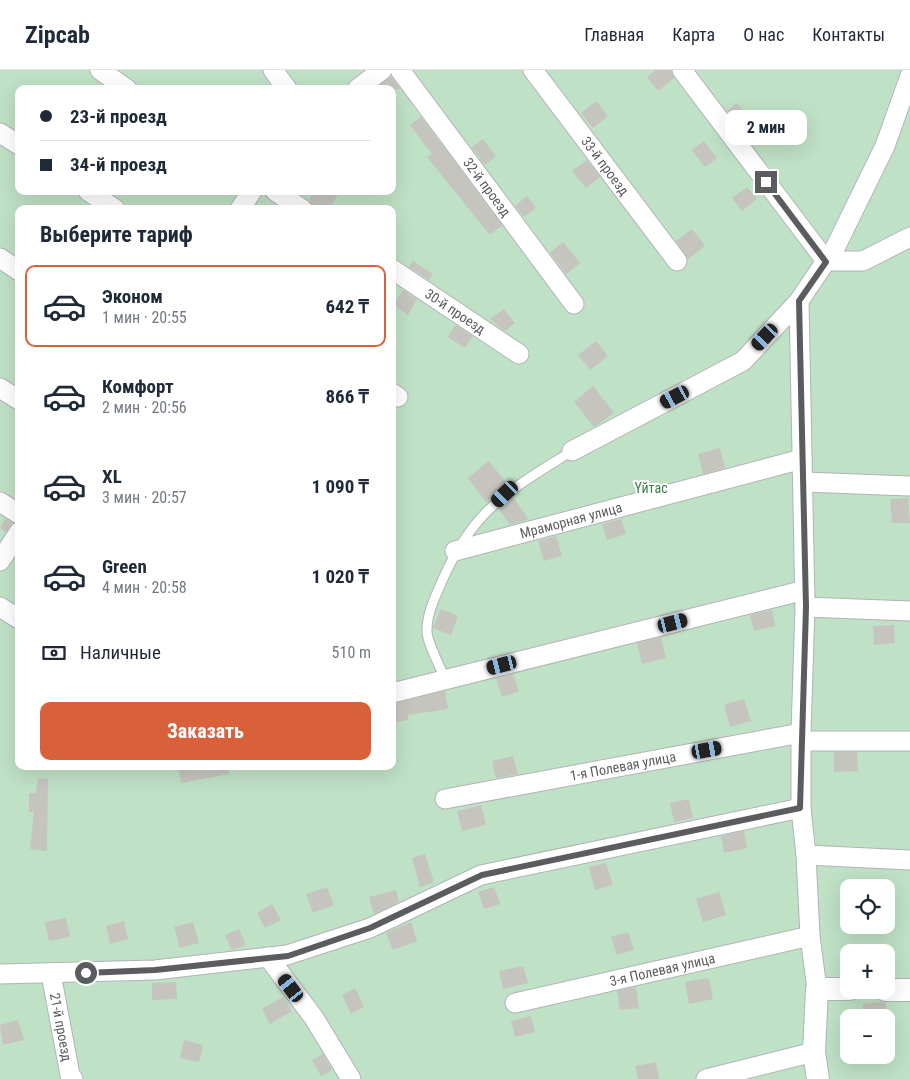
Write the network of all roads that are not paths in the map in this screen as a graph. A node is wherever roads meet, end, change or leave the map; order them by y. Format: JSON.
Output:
{"nodes":[{"id":1,"x":100,"y":70,"type":"edge"},
{"id":2,"x":272,"y":70,"type":"edge"},
{"id":3,"x":382,"y":70,"type":"edge"},
{"id":4,"x":400,"y":70,"type":"edge"},
{"id":5,"x":533,"y":70,"type":"edge"},
{"id":6,"x":682,"y":70,"type":"edge"},
{"id":7,"x":910,"y":76,"type":"edge"},
{"id":8,"x":121,"y":85,"type":"edge"},
{"id":9,"x":284,"y":85,"type":"edge"},
{"id":10,"x":362,"y":85,"type":"edge"},
{"id":11,"x":0,"y":133,"type":"edge"},
{"id":12,"x":15,"y":142,"type":"edge"},
{"id":13,"x":94,"y":195,"type":"edge"},
{"id":14,"x":282,"y":195,"type":"edge"},
{"id":15,"x":109,"y":205,"type":"edge"},
{"id":16,"x":296,"y":205,"type":"edge"},
{"id":17,"x":910,"y":237,"type":"edge"},
{"id":18,"x":0,"y":258,"type":"edge"},
{"id":19,"x":677,"y":261,"type":"dead end"},
{"id":20,"x":826,"y":262,"type":"junction"},
{"id":21,"x":15,"y":268,"type":"edge"},
{"id":22,"x":396,"y":272,"type":"edge"},
{"id":23,"x":799,"y":301,"type":"junction"},
{"id":24,"x":574,"y":304,"type":"dead end"},
{"id":25,"x":520,"y":354,"type":"dead end"},
{"id":26,"x":0,"y":388,"type":"edge"},
{"id":27,"x":15,"y":397,"type":"edge"},
{"id":28,"x":572,"y":451,"type":"joint"},
{"id":29,"x":802,"y":459,"type":"junction"},
{"id":30,"x":803,"y":482,"type":"junction"},
{"id":31,"x":910,"y":486,"type":"edge"},
{"id":32,"x":0,"y":502,"type":"edge"},
{"id":33,"x":15,"y":511,"type":"edge"},
{"id":34,"x":15,"y":538,"type":"edge"},
{"id":35,"x":455,"y":551,"type":"junction"},
{"id":36,"x":0,"y":561,"type":"edge"},
{"id":37,"x":805,"y":599,"type":"junction"},
{"id":38,"x":0,"y":606,"type":"edge"},
{"id":39,"x":910,"y":611,"type":"edge"},
{"id":40,"x":15,"y":616,"type":"edge"},
{"id":41,"x":445,"y":679,"type":"junction"},
{"id":42,"x":396,"y":692,"type":"edge"},
{"id":43,"x":801,"y":737,"type":"junction"},
{"id":44,"x":910,"y":741,"type":"edge"},
{"id":45,"x":445,"y":799,"type":"dead end"},
{"id":46,"x":800,"y":808,"type":"junction"},
{"id":47,"x":806,"y":855,"type":"junction"},
{"id":48,"x":910,"y":860,"type":"edge"},
{"id":49,"x":810,"y":936,"type":"junction"},
{"id":50,"x":268,"y":958,"type":"junction"},
{"id":51,"x":0,"y":974,"type":"edge"},
{"id":52,"x":51,"y":974,"type":"junction"},
{"id":53,"x":818,"y":989,"type":"junction"},
{"id":54,"x":840,"y":989,"type":"edge"},
{"id":55,"x":895,"y":990,"type":"edge"},
{"id":56,"x":910,"y":990,"type":"edge"},
{"id":57,"x":515,"y":1003,"type":"dead end"},
{"id":58,"x":814,"y":1052,"type":"junction"},
{"id":59,"x":73,"y":1079,"type":"edge"},
{"id":60,"x":351,"y":1079,"type":"edge"},
{"id":61,"x":706,"y":1079,"type":"edge"},
{"id":62,"x":818,"y":1079,"type":"edge"}],
"edges":[{"from":1,"to":8,"type":"street"},
{"from":2,"to":9,"type":"street"},
{"from":3,"to":10,"type":"street"},
{"from":4,"to":24,"type":"street","name":"32-й проезд"},
{"from":5,"to":19,"type":"street","name":"33-й проезд"},
{"from":6,"to":20,"type":"street"},
{"from":7,"to":20,"type":"street"},
{"from":11,"to":12,"type":"street"},
{"from":13,"to":15,"type":"street"},
{"from":14,"to":16,"type":"street"},
{"from":17,"to":20,"type":"street"},
{"from":18,"to":21,"type":"street"},
{"from":20,"to":23,"type":"street"},
{"from":22,"to":25,"type":"street","name":"30-й проезд"},
{"from":23,"to":28,"type":"street"},
{"from":23,"to":29,"type":"street"},
{"from":26,"to":27,"type":"street"},
{"from":28,"to":35,"type":"lane"},
{"from":29,"to":30,"type":"street"},
{"from":29,"to":35,"type":"street","name":"Мраморная улица"},
{"from":30,"to":31,"type":"street"},
{"from":30,"to":37,"type":"street"},
{"from":32,"to":33,"type":"street"},
{"from":34,"to":36,"type":"street"},
{"from":35,"to":41,"type":"lane"},
{"from":37,"to":39,"type":"street"},
{"from":37,"to":41,"type":"street"},
{"from":37,"to":43,"type":"street"},
{"from":38,"to":40,"type":"street"},
{"from":41,"to":42,"type":"street"},
{"from":43,"to":44,"type":"street","name":"1-я Полевая улица"},
{"from":43,"to":45,"type":"street","name":"1-я Полевая улица"},
{"from":43,"to":46,"type":"street"},
{"from":46,"to":47,"type":"street"},
{"from":46,"to":50,"type":"street"},
{"from":47,"to":48,"type":"street"},
{"from":47,"to":49,"type":"street"},
{"from":49,"to":53,"type":"street"},
{"from":49,"to":57,"type":"street","name":"3-я Полевая улица"},
{"from":50,"to":52,"type":"street"},
{"from":50,"to":60,"type":"street"},
{"from":51,"to":52,"type":"street"},
{"from":52,"to":59,"type":"street","name":"21-й проезд"},
{"from":53,"to":54,"type":"street"},
{"from":53,"to":58,"type":"street"},
{"from":55,"to":56,"type":"street"},
{"from":58,"to":61,"type":"street"},
{"from":58,"to":62,"type":"street"}]}
